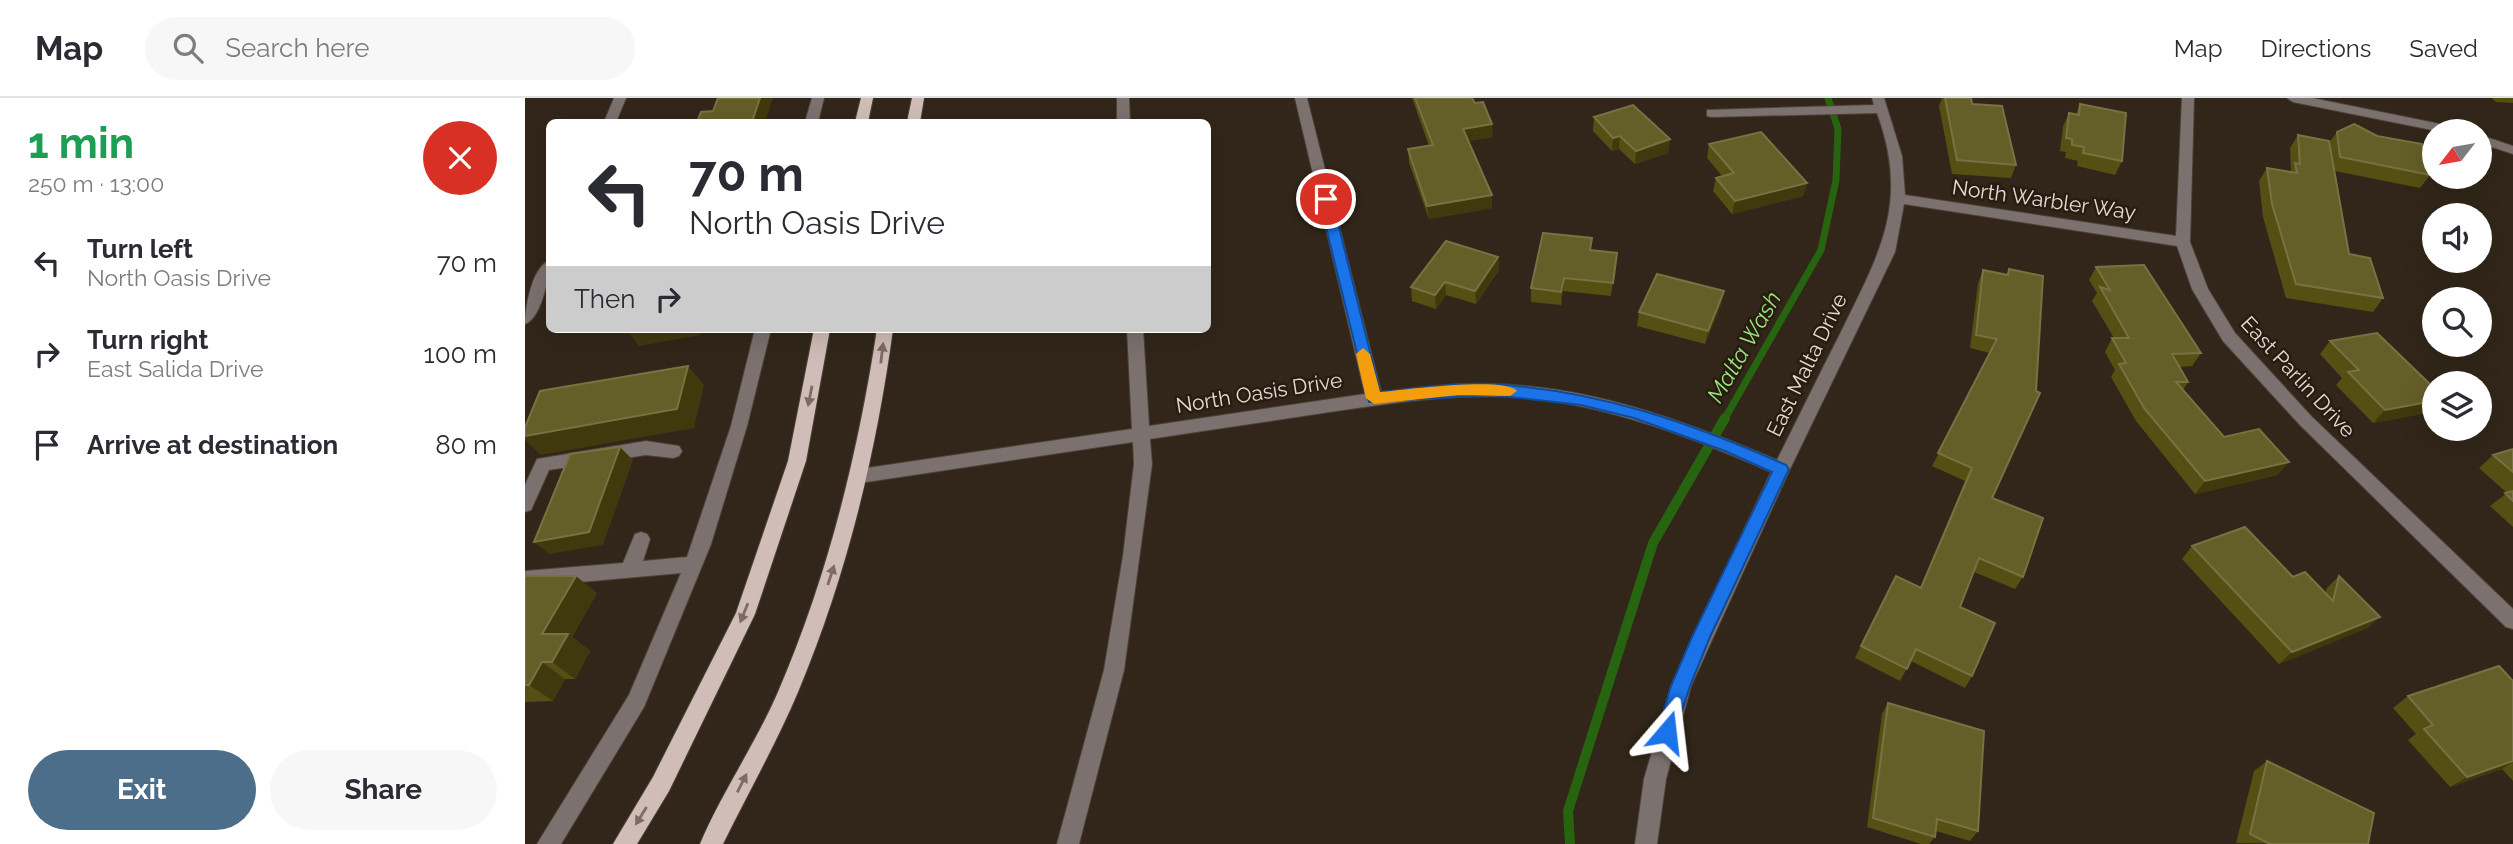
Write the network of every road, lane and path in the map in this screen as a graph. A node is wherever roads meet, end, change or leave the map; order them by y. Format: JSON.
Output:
{"nodes":[{"id":1,"x":620,"y":98,"type":"edge"},
{"id":2,"x":818,"y":98,"type":"edge"},
{"id":3,"x":867,"y":98,"type":"edge"},
{"id":4,"x":918,"y":98,"type":"edge"},
{"id":5,"x":1123,"y":98,"type":"edge"},
{"id":6,"x":1301,"y":98,"type":"edge"},
{"id":7,"x":2188,"y":98,"type":"edge"},
{"id":8,"x":2293,"y":98,"type":"edge"},
{"id":9,"x":1881,"y":103,"type":"edge"},
{"id":10,"x":1711,"y":113,"type":"dead end"},
{"id":11,"x":611,"y":119,"type":"edge"},
{"id":12,"x":813,"y":119,"type":"edge"},
{"id":13,"x":863,"y":119,"type":"edge"},
{"id":14,"x":914,"y":119,"type":"edge"},
{"id":15,"x":1124,"y":119,"type":"edge"},
{"id":16,"x":2422,"y":124,"type":"edge"},
{"id":17,"x":2492,"y":143,"type":"edge"},
{"id":18,"x":2513,"y":150,"type":"edge"},
{"id":19,"x":1899,"y":200,"type":"junction"},
{"id":20,"x":2183,"y":242,"type":"junction"},
{"id":21,"x":546,"y":272,"type":"edge"},
{"id":22,"x":525,"y":319,"type":"edge"},
{"id":23,"x":762,"y":333,"type":"edge"},
{"id":24,"x":822,"y":333,"type":"edge"},
{"id":25,"x":884,"y":333,"type":"edge"},
{"id":26,"x":1135,"y":333,"type":"edge"},
{"id":27,"x":1374,"y":398,"type":"junction"},
{"id":28,"x":1142,"y":434,"type":"junction"},
{"id":29,"x":673,"y":451,"type":"dead end"},
{"id":30,"x":1781,"y":469,"type":"junction"},
{"id":31,"x":860,"y":476,"type":"junction"},
{"id":32,"x":525,"y":505,"type":"edge"},
{"id":33,"x":641,"y":539,"type":"dead end"},
{"id":34,"x":694,"y":564,"type":"junction"},
{"id":35,"x":630,"y":570,"type":"junction"},
{"id":36,"x":525,"y":579,"type":"edge"},
{"id":37,"x":2513,"y":621,"type":"edge"},
{"id":38,"x":548,"y":844,"type":"edge"},
{"id":39,"x":624,"y":844,"type":"edge"},
{"id":40,"x":711,"y":844,"type":"edge"},
{"id":41,"x":1068,"y":844,"type":"edge"},
{"id":42,"x":1646,"y":844,"type":"edge"}],
"edges":[{"from":1,"to":11,"type":"street"},
{"from":2,"to":12,"type":"street"},
{"from":3,"to":13,"type":"main road"},
{"from":4,"to":14,"type":"main road"},
{"from":5,"to":15,"type":"street"},
{"from":6,"to":27,"type":"street"},
{"from":7,"to":20,"type":"street","name":"East Parlin Drive"},
{"from":8,"to":16,"type":"street"},
{"from":9,"to":10,"type":"street"},
{"from":9,"to":19,"type":"street","name":"East Malta Drive"},
{"from":17,"to":18,"type":"street"},
{"from":19,"to":20,"type":"street","name":"North Warbler Way"},
{"from":19,"to":30,"type":"street","name":"East Malta Drive"},
{"from":20,"to":37,"type":"street","name":"East Parlin Drive"},
{"from":21,"to":22,"type":"street"},
{"from":23,"to":34,"type":"street"},
{"from":24,"to":39,"type":"main road","one_way":true},
{"from":31,"to":25,"type":"main road","one_way":true},
{"from":26,"to":28,"type":"street"},
{"from":27,"to":28,"type":"street","name":"North Oasis Drive"},
{"from":27,"to":30,"type":"street","name":"North Oasis Drive"},
{"from":28,"to":31,"type":"street","name":"North Oasis Drive"},
{"from":28,"to":41,"type":"street"},
{"from":29,"to":32,"type":"street"},
{"from":30,"to":42,"type":"street","name":"East Malta Drive"},
{"from":40,"to":31,"type":"main road","one_way":true},
{"from":33,"to":35,"type":"street"},
{"from":34,"to":35,"type":"street"},
{"from":34,"to":38,"type":"street"},
{"from":35,"to":36,"type":"street"}]}
